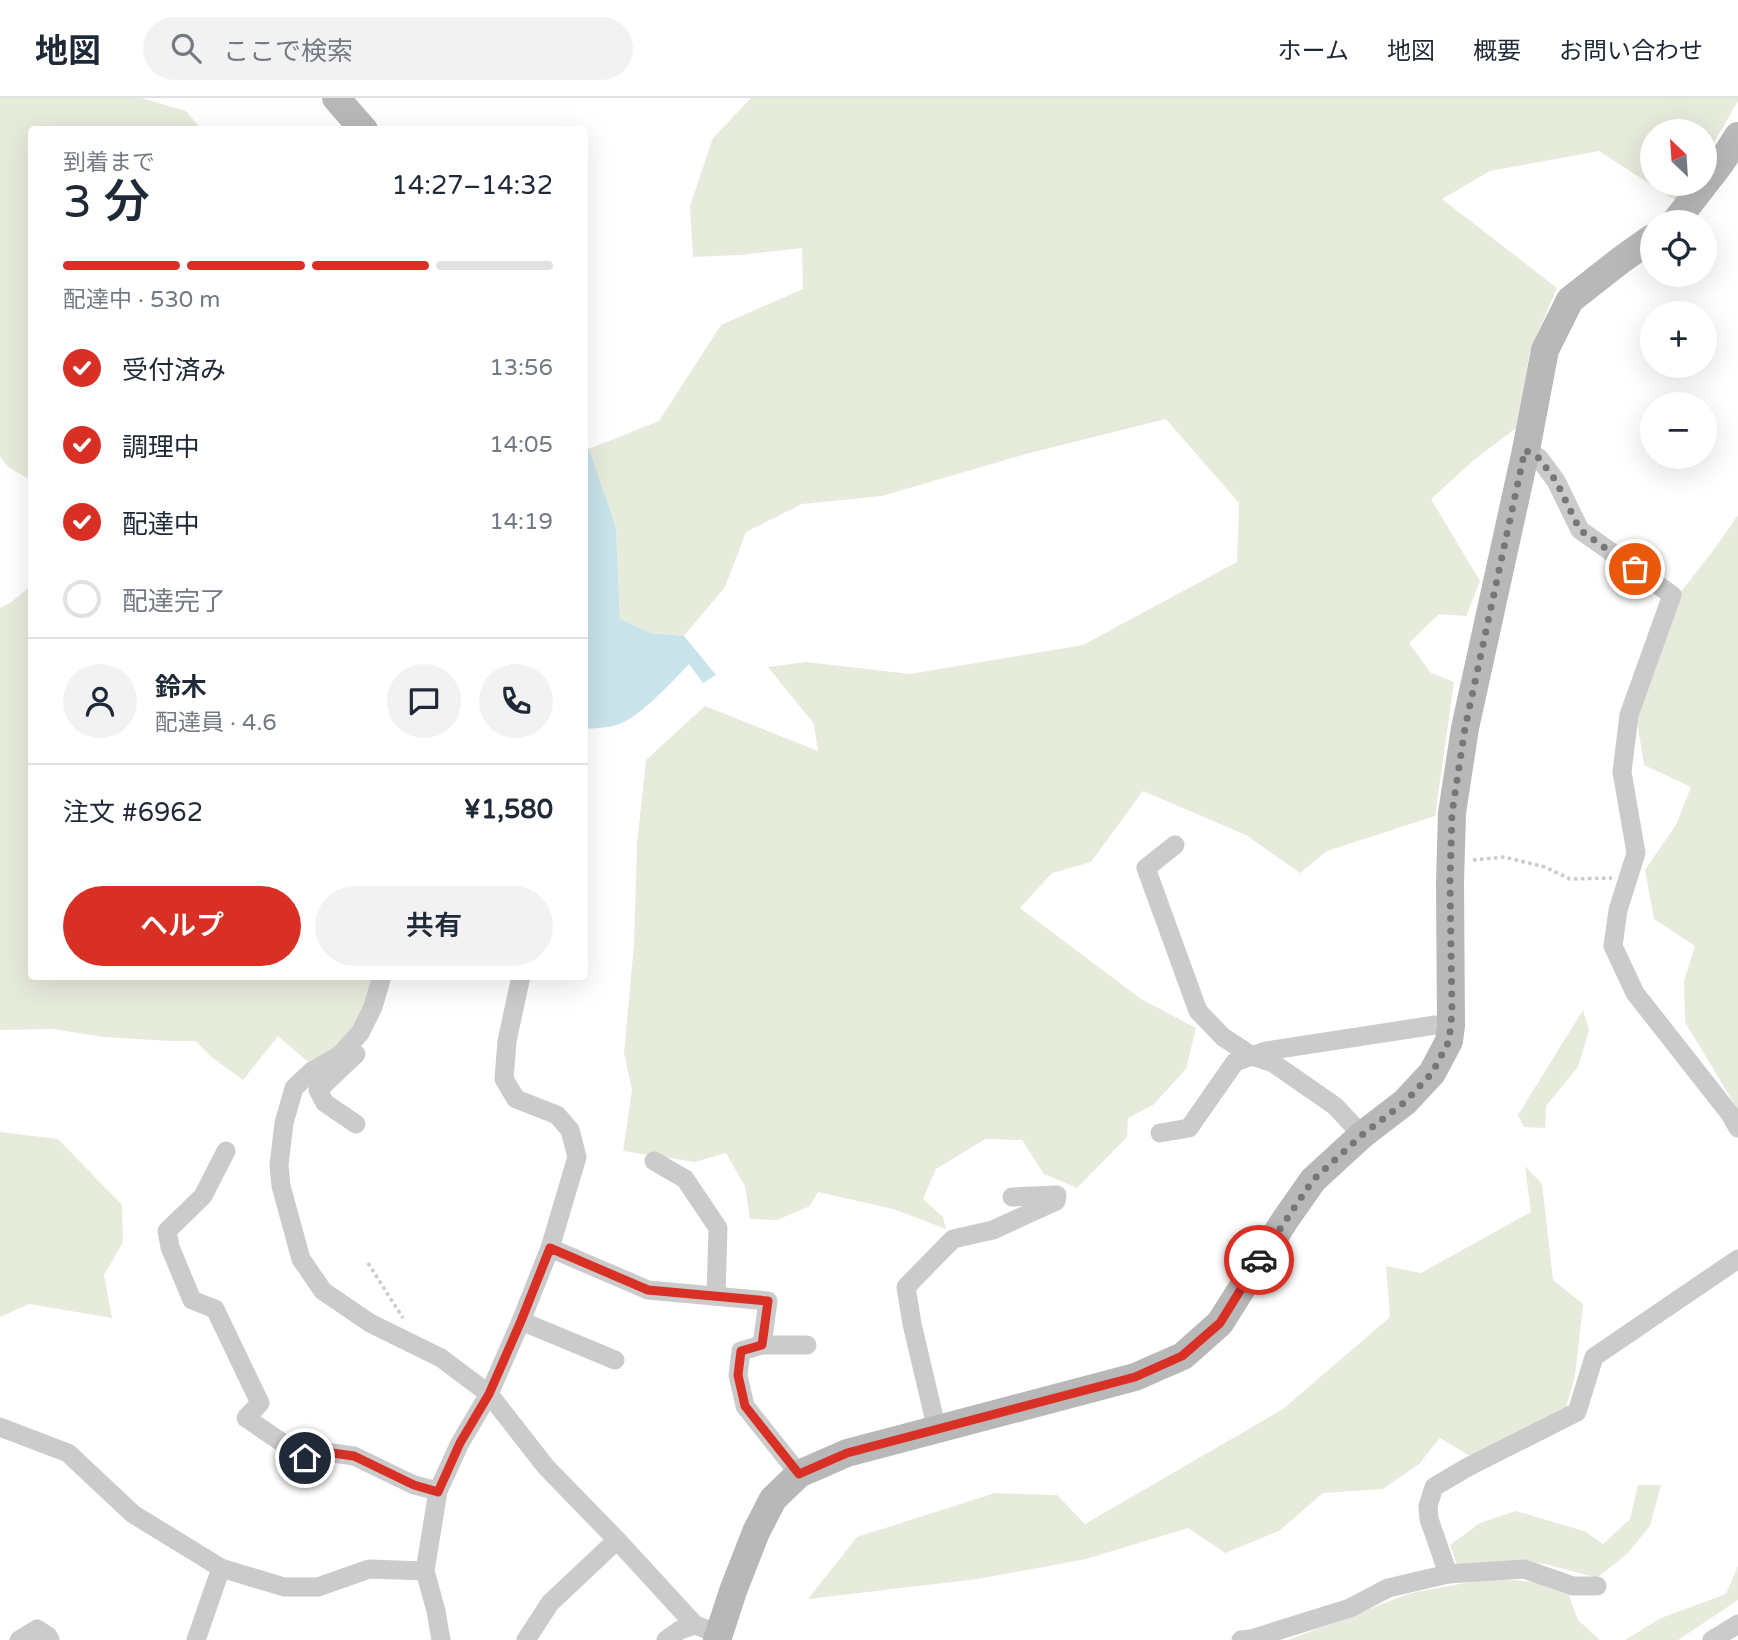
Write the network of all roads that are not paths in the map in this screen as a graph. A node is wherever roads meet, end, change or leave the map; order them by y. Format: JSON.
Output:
{"nodes":[{"id":1,"x":336,"y":98,"type":"edge"},
{"id":2,"x":360,"y":126,"type":"edge"},
{"id":3,"x":1738,"y":136,"type":"edge"},
{"id":4,"x":1684,"y":210,"type":"edge"},
{"id":5,"x":1640,"y":247,"type":"edge"},
{"id":6,"x":1525,"y":450,"type":"junction"},
{"id":7,"x":1175,"y":845,"type":"dead end"},
{"id":8,"x":381,"y":980,"type":"edge"},
{"id":9,"x":520,"y":980,"type":"edge"},
{"id":10,"x":373,"y":1007,"type":"junction"},
{"id":11,"x":1451,"y":1026,"type":"junction"},
{"id":12,"x":1252,"y":1056,"type":"junction"},
{"id":13,"x":356,"y":1124,"type":"dead end"},
{"id":14,"x":1738,"y":1128,"type":"edge"},
{"id":15,"x":1160,"y":1133,"type":"dead end"},
{"id":16,"x":1362,"y":1135,"type":"junction"},
{"id":17,"x":226,"y":1151,"type":"dead end"},
{"id":18,"x":654,"y":1161,"type":"dead end"},
{"id":19,"x":1012,"y":1197,"type":"dead end"},
{"id":20,"x":550,"y":1248,"type":"junction"},
{"id":21,"x":1738,"y":1259,"type":"edge"},
{"id":22,"x":716,"y":1296,"type":"junction"},
{"id":23,"x":521,"y":1321,"type":"junction"},
{"id":24,"x":762,"y":1345,"type":"junction"},
{"id":25,"x":807,"y":1345,"type":"dead end"},
{"id":26,"x":615,"y":1360,"type":"dead end"},
{"id":27,"x":489,"y":1394,"type":"junction"},
{"id":28,"x":0,"y":1427,"type":"edge"},
{"id":29,"x":937,"y":1430,"type":"junction"},
{"id":30,"x":799,"y":1474,"type":"junction"},
{"id":31,"x":438,"y":1492,"type":"junction"},
{"id":32,"x":617,"y":1540,"type":"junction"},
{"id":33,"x":221,"y":1568,"type":"junction"},
{"id":34,"x":425,"y":1571,"type":"junction"},
{"id":35,"x":1448,"y":1574,"type":"junction"},
{"id":36,"x":1597,"y":1586,"type":"dead end"},
{"id":37,"x":1738,"y":1624,"type":"edge"},
{"id":38,"x":710,"y":1633,"type":"edge"},
{"id":39,"x":19,"y":1640,"type":"edge"},
{"id":40,"x":50,"y":1640,"type":"edge"},
{"id":41,"x":197,"y":1640,"type":"edge"},
{"id":42,"x":441,"y":1640,"type":"edge"},
{"id":43,"x":526,"y":1640,"type":"edge"},
{"id":44,"x":666,"y":1640,"type":"edge"},
{"id":45,"x":1241,"y":1640,"type":"edge"},
{"id":46,"x":1712,"y":1640,"type":"edge"}],
"edges":[{"from":1,"to":2,"type":"street"},
{"from":3,"to":4,"type":"street"},
{"from":5,"to":6,"type":"street"},
{"from":6,"to":11,"type":"street"},
{"from":6,"to":14,"type":"street"},
{"from":7,"to":12,"type":"street"},
{"from":8,"to":10,"type":"street"},
{"from":9,"to":20,"type":"street"},
{"from":10,"to":13,"type":"street"},
{"from":10,"to":27,"type":"street"},
{"from":11,"to":12,"type":"street"},
{"from":11,"to":16,"type":"street"},
{"from":12,"to":15,"type":"street"},
{"from":12,"to":16,"type":"street"},
{"from":16,"to":29,"type":"street"},
{"from":17,"to":31,"type":"street"},
{"from":18,"to":22,"type":"street"},
{"from":19,"to":29,"type":"street"},
{"from":20,"to":22,"type":"street"},
{"from":20,"to":23,"type":"street"},
{"from":21,"to":35,"type":"street"},
{"from":22,"to":24,"type":"street"},
{"from":23,"to":26,"type":"street"},
{"from":23,"to":27,"type":"street"},
{"from":24,"to":25,"type":"street"},
{"from":24,"to":30,"type":"street"},
{"from":27,"to":31,"type":"street"},
{"from":27,"to":32,"type":"street"},
{"from":28,"to":33,"type":"street"},
{"from":29,"to":30,"type":"street"},
{"from":30,"to":38,"type":"street"},
{"from":31,"to":34,"type":"street"},
{"from":32,"to":38,"type":"street"},
{"from":32,"to":43,"type":"street"},
{"from":33,"to":34,"type":"street"},
{"from":33,"to":41,"type":"street"},
{"from":34,"to":42,"type":"street"},
{"from":35,"to":36,"type":"street"},
{"from":35,"to":45,"type":"street"},
{"from":37,"to":46,"type":"street"},
{"from":38,"to":44,"type":"street"},
{"from":39,"to":40,"type":"street"}]}
